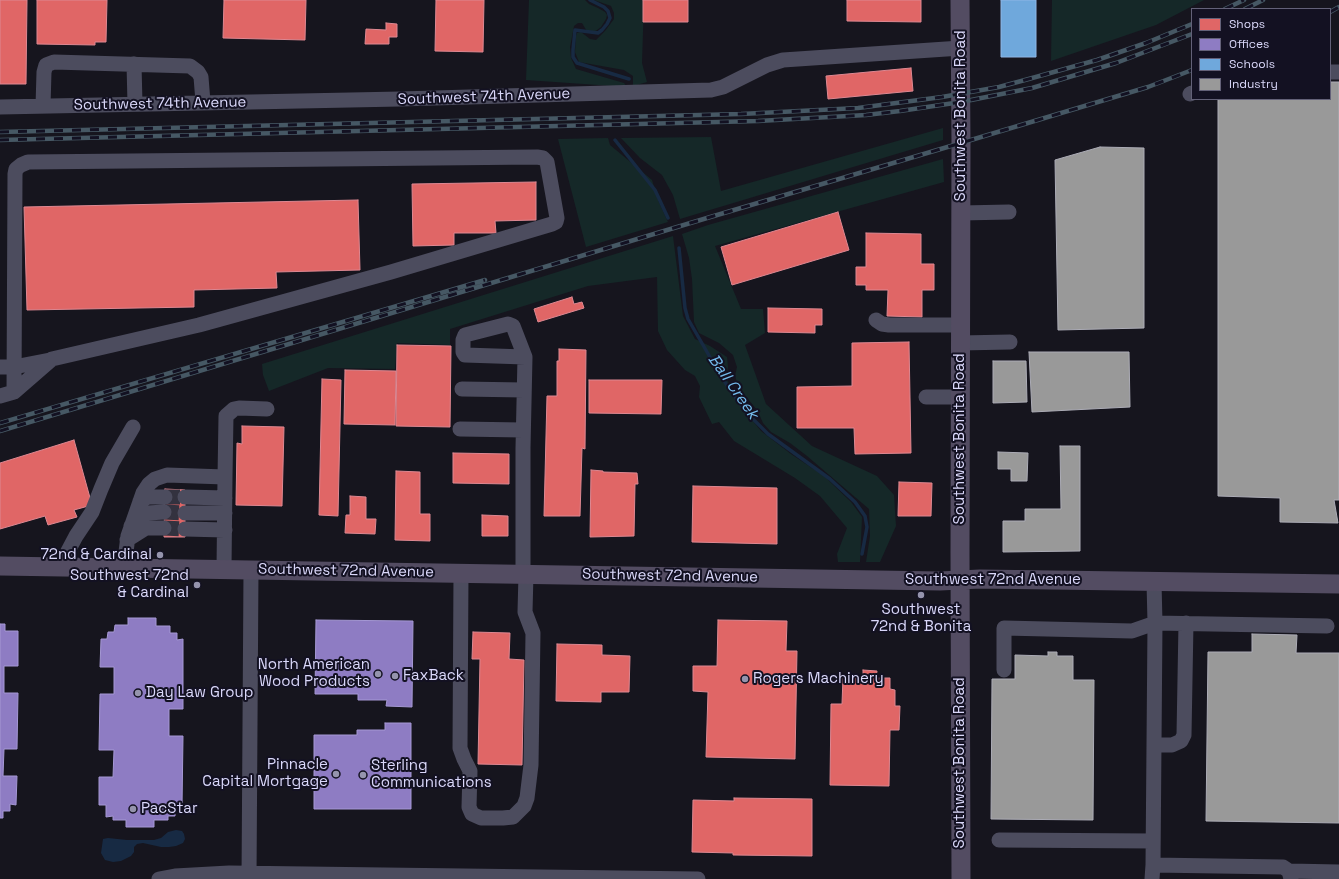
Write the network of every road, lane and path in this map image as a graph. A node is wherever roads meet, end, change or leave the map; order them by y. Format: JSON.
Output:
{"nodes":[{"id":1,"x":960,"y":0,"type":"edge"},
{"id":2,"x":961,"y":48,"type":"junction"},
{"id":3,"x":134,"y":64,"type":"junction"},
{"id":4,"x":204,"y":102,"type":"junction"},
{"id":5,"x":135,"y":104,"type":"junction"},
{"id":6,"x":43,"y":106,"type":"junction"},
{"id":7,"x":0,"y":107,"type":"edge"},
{"id":8,"x":961,"y":212,"type":"junction"},
{"id":9,"x":1009,"y":212,"type":"dead end"},
{"id":10,"x":876,"y":320,"type":"dead end"},
{"id":11,"x":960,"y":334,"type":"junction"},
{"id":12,"x":1010,"y":342,"type":"dead end"},
{"id":13,"x":525,"y":357,"type":"dead end"},
{"id":14,"x":52,"y":359,"type":"junction"},
{"id":15,"x":7,"y":367,"type":"edge"},
{"id":16,"x":462,"y":389,"type":"dead end"},
{"id":17,"x":524,"y":390,"type":"junction"},
{"id":18,"x":7,"y":394,"type":"edge"},
{"id":19,"x":926,"y":398,"type":"dead end"},
{"id":20,"x":960,"y":398,"type":"junction"},
{"id":21,"x":267,"y":409,"type":"dead end"},
{"id":22,"x":133,"y":427,"type":"dead end"},
{"id":23,"x":460,"y":429,"type":"dead end"},
{"id":24,"x":523,"y":430,"type":"junction"},
{"id":25,"x":225,"y":477,"type":"junction"},
{"id":26,"x":140,"y":501,"type":"junction"},
{"id":27,"x":164,"y":512,"type":"junction"},
{"id":28,"x":225,"y":514,"type":"junction"},
{"id":29,"x":131,"y":528,"type":"junction"},
{"id":30,"x":0,"y":566,"type":"edge"},
{"id":31,"x":64,"y":567,"type":"junction"},
{"id":32,"x":124,"y":568,"type":"junction"},
{"id":33,"x":224,"y":569,"type":"junction"},
{"id":34,"x":251,"y":570,"type":"junction"},
{"id":35,"x":461,"y":573,"type":"junction"},
{"id":36,"x":525,"y":574,"type":"junction"},
{"id":37,"x":960,"y":580,"type":"junction"},
{"id":38,"x":1154,"y":582,"type":"junction"},
{"id":39,"x":1339,"y":584,"type":"edge"},
{"id":40,"x":1155,"y":623,"type":"junction"},
{"id":41,"x":1186,"y":623,"type":"junction"},
{"id":42,"x":1327,"y":626,"type":"dead end"},
{"id":43,"x":1004,"y":670,"type":"dead end"},
{"id":44,"x":1154,"y":745,"type":"junction"},
{"id":45,"x":999,"y":840,"type":"dead end"},
{"id":46,"x":1153,"y":841,"type":"junction"},
{"id":47,"x":1153,"y":872,"type":"edge"},
{"id":48,"x":1339,"y":872,"type":"edge"},
{"id":49,"x":1290,"y":875,"type":"edge"},
{"id":50,"x":249,"y":876,"type":"edge"},
{"id":51,"x":159,"y":879,"type":"edge"},
{"id":52,"x":698,"y":879,"type":"edge"},
{"id":53,"x":961,"y":879,"type":"edge"}],
"edges":[{"from":1,"to":2,"type":"main road","name":"Southwest Bonita Road"},
{"from":2,"to":4,"type":"street","name":"Southwest 74th Avenue"},
{"from":2,"to":8,"type":"main road","name":"Southwest Bonita Road"},
{"from":3,"to":4,"type":"street"},
{"from":3,"to":5,"type":"street"},
{"from":3,"to":6,"type":"street"},
{"from":4,"to":5,"type":"street","name":"Southwest 74th Avenue"},
{"from":5,"to":6,"type":"street","name":"Southwest 74th Avenue"},
{"from":6,"to":7,"type":"street","name":"Southwest 74th Avenue"},
{"from":8,"to":9,"type":"street"},
{"from":8,"to":11,"type":"main road","name":"Southwest Bonita Road"},
{"from":10,"to":11,"type":"street"},
{"from":11,"to":12,"type":"street"},
{"from":11,"to":20,"type":"main road","name":"Southwest Bonita Road"},
{"from":13,"to":17,"type":"street"},
{"from":14,"to":15,"type":"street"},
{"from":14,"to":15,"type":"street"},
{"from":14,"to":18,"type":"street"},
{"from":15,"to":18,"type":"street"},
{"from":16,"to":17,"type":"street"},
{"from":17,"to":24,"type":"street"},
{"from":19,"to":20,"type":"street"},
{"from":20,"to":37,"type":"main road","name":"Southwest Bonita Road"},
{"from":21,"to":25,"type":"street"},
{"from":22,"to":31,"type":"street"},
{"from":23,"to":24,"type":"street"},
{"from":24,"to":36,"type":"street"},
{"from":25,"to":26,"type":"street"},
{"from":25,"to":28,"type":"street"},
{"from":26,"to":27,"type":"street"},
{"from":26,"to":29,"type":"street"},
{"from":27,"to":29,"type":"street"},
{"from":27,"to":29,"type":"street"},
{"from":28,"to":28,"type":"street"},
{"from":28,"to":33,"type":"street"},
{"from":29,"to":32,"type":"street"},
{"from":30,"to":31,"type":"main road","name":"Southwest 72nd Avenue"},
{"from":31,"to":32,"type":"main road","name":"Southwest 72nd Avenue"},
{"from":32,"to":33,"type":"main road","name":"Southwest 72nd Avenue"},
{"from":33,"to":34,"type":"main road","name":"Southwest 72nd Avenue"},
{"from":34,"to":35,"type":"main road","name":"Southwest 72nd Avenue"},
{"from":34,"to":50,"type":"street"},
{"from":35,"to":36,"type":"main road","name":"Southwest 72nd Avenue"},
{"from":35,"to":36,"type":"street"},
{"from":36,"to":37,"type":"main road","name":"Southwest 72nd Avenue"},
{"from":37,"to":38,"type":"main road","name":"Southwest 72nd Avenue"},
{"from":37,"to":53,"type":"main road","name":"Southwest Bonita Road"},
{"from":38,"to":39,"type":"main road","name":"Southwest 72nd Avenue"},
{"from":38,"to":40,"type":"street"},
{"from":40,"to":41,"type":"street"},
{"from":40,"to":43,"type":"street"},
{"from":40,"to":44,"type":"street"},
{"from":41,"to":42,"type":"street"},
{"from":41,"to":44,"type":"street"},
{"from":44,"to":46,"type":"street"},
{"from":45,"to":46,"type":"street"},
{"from":46,"to":47,"type":"street"},
{"from":47,"to":49,"type":"street"},
{"from":48,"to":49,"type":"street"},
{"from":50,"to":51,"type":"street"},
{"from":50,"to":52,"type":"street"}]}
